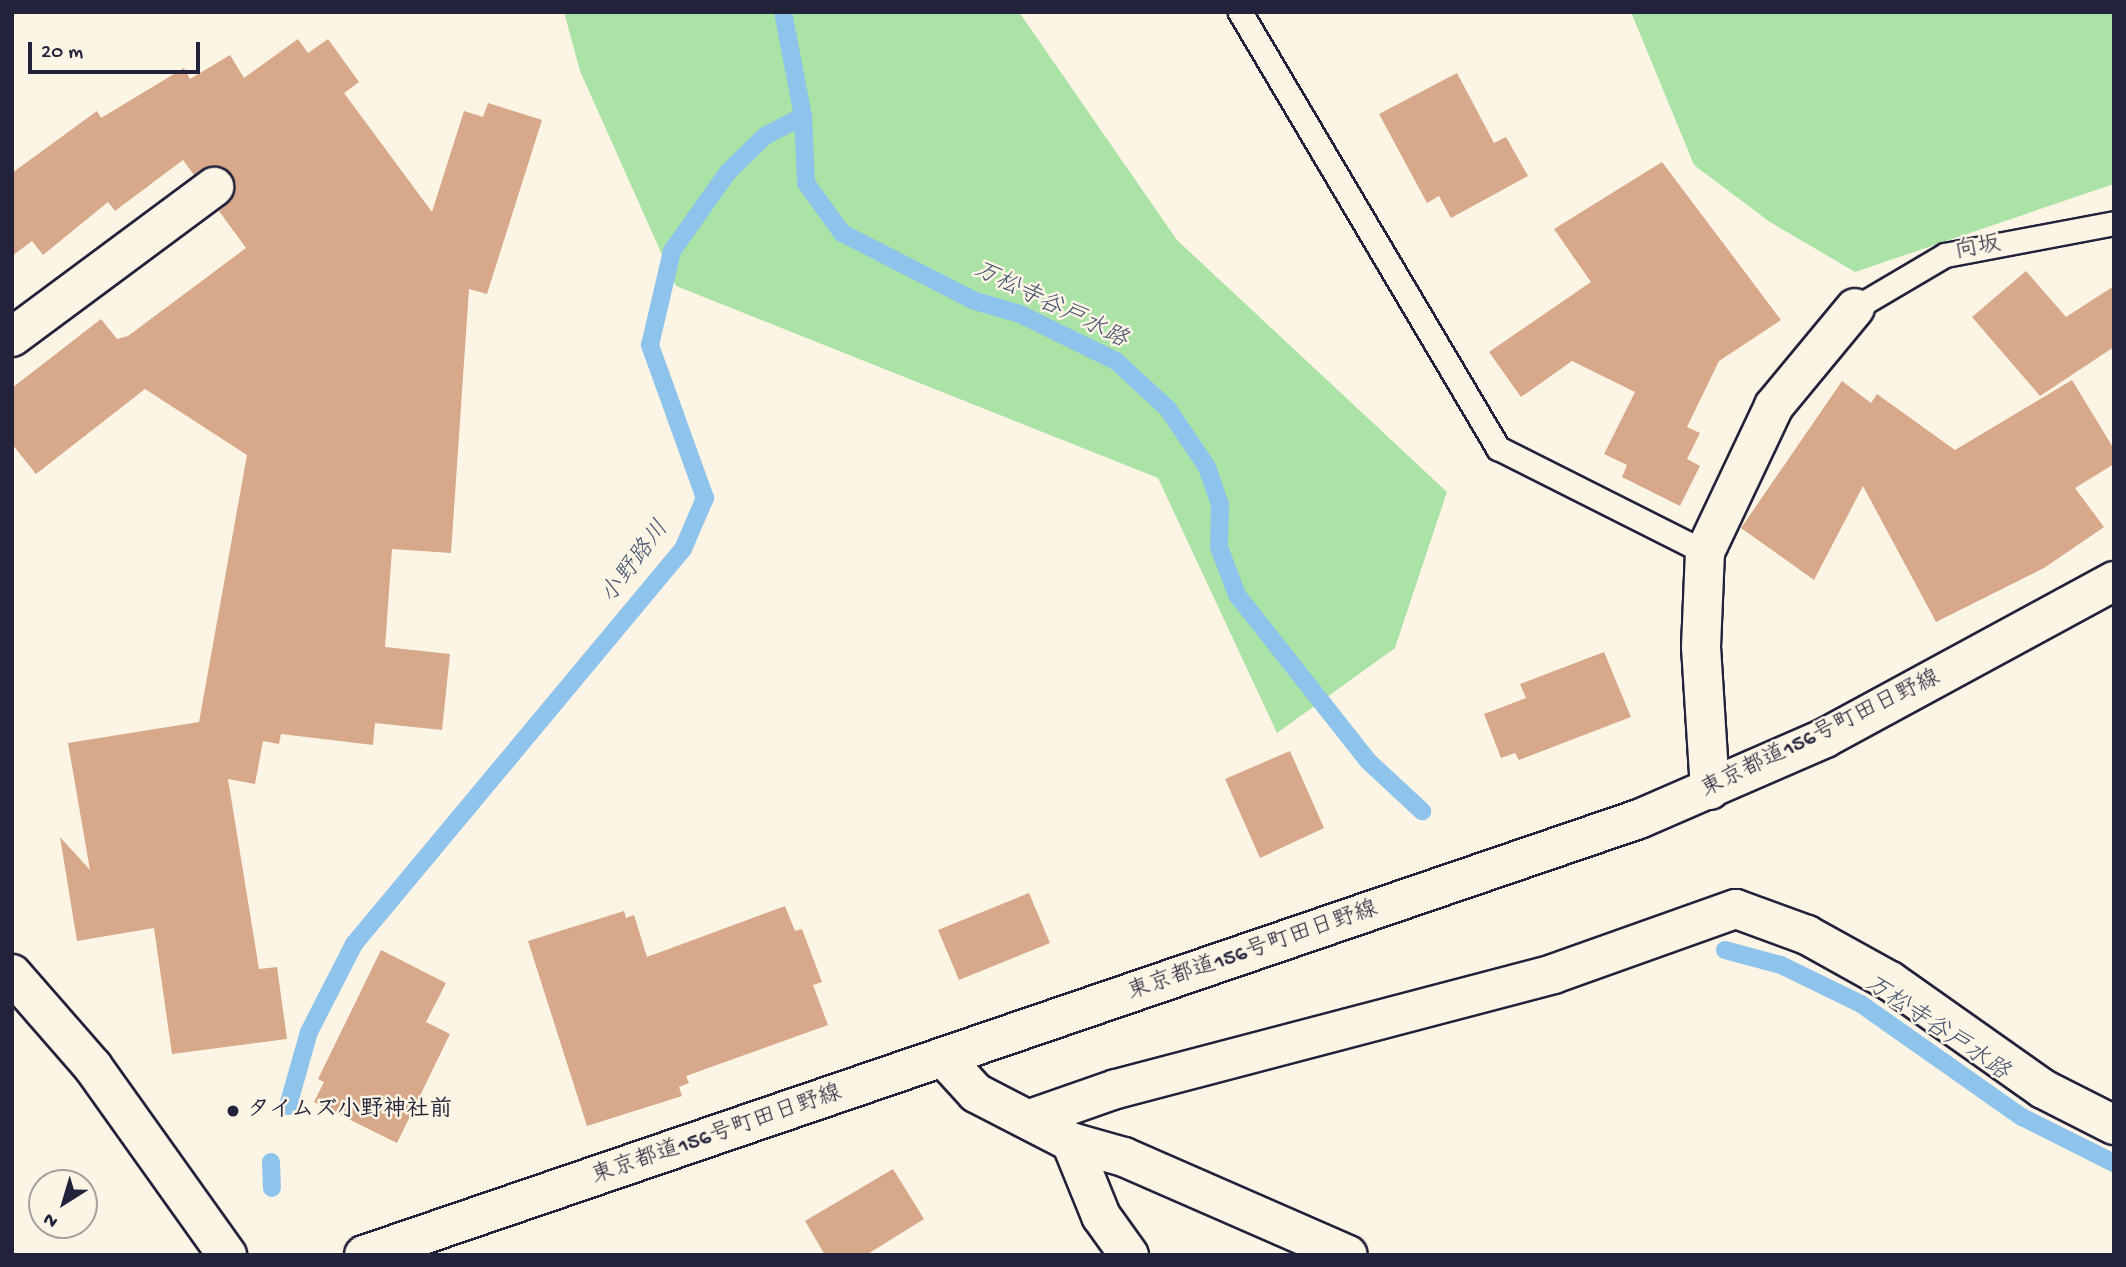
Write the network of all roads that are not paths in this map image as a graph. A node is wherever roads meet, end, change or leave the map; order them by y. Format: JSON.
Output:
{"nodes":[{"id":1,"x":1240,"y":12,"type":"edge"},
{"id":2,"x":214,"y":187,"type":"dead end"},
{"id":3,"x":2114,"y":223,"type":"edge"},
{"id":4,"x":1855,"y":308,"type":"joint"},
{"id":5,"x":12,"y":337,"type":"edge"},
{"id":6,"x":1704,"y":552,"type":"junction"},
{"id":7,"x":2114,"y":581,"type":"edge"},
{"id":8,"x":1710,"y":790,"type":"junction"},
{"id":9,"x":12,"y":974,"type":"edge"},
{"id":10,"x":945,"y":1059,"type":"junction"},
{"id":11,"x":1033,"y":1118,"type":"junction"},
{"id":12,"x":2114,"y":1125,"type":"edge"},
{"id":13,"x":1071,"y":1142,"type":"junction"},
{"id":14,"x":227,"y":1255,"type":"edge"},
{"id":15,"x":364,"y":1255,"type":"edge"},
{"id":16,"x":1129,"y":1255,"type":"edge"},
{"id":17,"x":1348,"y":1255,"type":"edge"}],
"edges":[{"from":1,"to":6,"type":"lane"},
{"from":2,"to":5,"type":"street"},
{"from":3,"to":4,"type":"lane","name":"向坂"},
{"from":4,"to":6,"type":"street"},
{"from":6,"to":8,"type":"street"},
{"from":7,"to":8,"type":"street","name":"東京都道156号町田日野線"},
{"from":8,"to":10,"type":"street","name":"東京都道156号町田日野線"},
{"from":9,"to":14,"type":"street"},
{"from":10,"to":11,"type":"street"},
{"from":10,"to":15,"type":"street","name":"東京都道156号町田日野線"},
{"from":11,"to":12,"type":"street"},
{"from":11,"to":13,"type":"street"},
{"from":13,"to":16,"type":"street"},
{"from":13,"to":17,"type":"street"}]}
